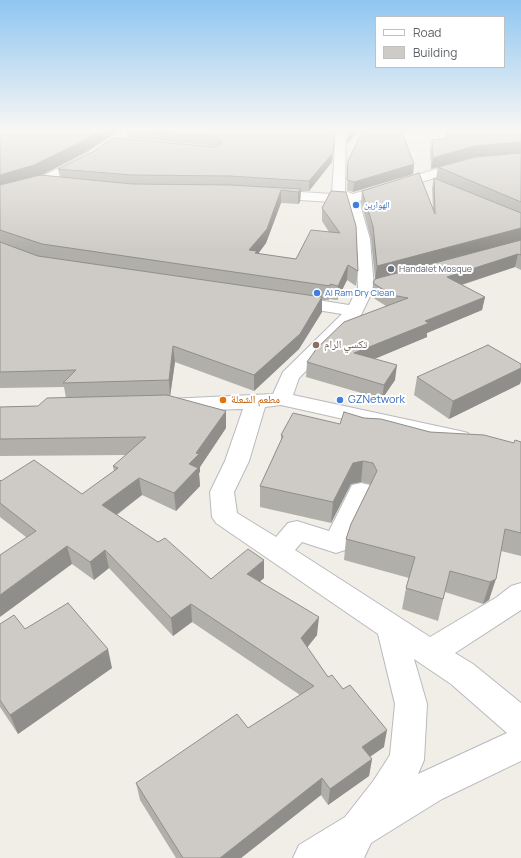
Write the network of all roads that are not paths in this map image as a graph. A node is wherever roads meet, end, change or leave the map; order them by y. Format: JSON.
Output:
{"nodes":[{"id":1,"x":63,"y":170,"type":"edge"},
{"id":2,"x":339,"y":170,"type":"edge"},
{"id":3,"x":449,"y":170,"type":"edge"},
{"id":4,"x":423,"y":179,"type":"junction"},
{"id":5,"x":42,"y":182,"type":"junction"},
{"id":6,"x":62,"y":185,"type":"edge"},
{"id":7,"x":437,"y":185,"type":"edge"},
{"id":8,"x":0,"y":194,"type":"edge"},
{"id":9,"x":261,"y":194,"type":"edge"},
{"id":10,"x":352,"y":199,"type":"junction"},
{"id":11,"x":277,"y":299,"type":"edge"},
{"id":12,"x":355,"y":311,"type":"junction"},
{"id":13,"x":268,"y":400,"type":"junction"},
{"id":14,"x":146,"y":406,"type":"edge"},
{"id":15,"x":482,"y":443,"type":"edge"},
{"id":16,"x":361,"y":491,"type":"dead end"},
{"id":17,"x":278,"y":553,"type":"junction"},
{"id":18,"x":521,"y":594,"type":"edge"},
{"id":19,"x":391,"y":628,"type":"junction"},
{"id":20,"x":429,"y":653,"type":"junction"},
{"id":21,"x":521,"y":724,"type":"edge"},
{"id":22,"x":521,"y":744,"type":"edge"},
{"id":23,"x":352,"y":844,"type":"edge"},
{"id":24,"x":312,"y":858,"type":"edge"}],
"edges":[{"from":1,"to":5,"type":"street"},
{"from":2,"to":10,"type":"street"},
{"from":3,"to":4,"type":"street"},
{"from":4,"to":7,"type":"street"},
{"from":4,"to":10,"type":"street"},
{"from":5,"to":6,"type":"street"},
{"from":5,"to":8,"type":"street"},
{"from":9,"to":10,"type":"street"},
{"from":10,"to":12,"type":"street"},
{"from":11,"to":12,"type":"street"},
{"from":12,"to":13,"type":"street"},
{"from":13,"to":14,"type":"street"},
{"from":13,"to":15,"type":"street"},
{"from":13,"to":17,"type":"street"},
{"from":16,"to":17,"type":"street"},
{"from":17,"to":19,"type":"street"},
{"from":18,"to":20,"type":"street"},
{"from":19,"to":20,"type":"street"},
{"from":19,"to":23,"type":"street"},
{"from":20,"to":21,"type":"street"},
{"from":22,"to":23,"type":"street"},
{"from":23,"to":24,"type":"street"}]}
